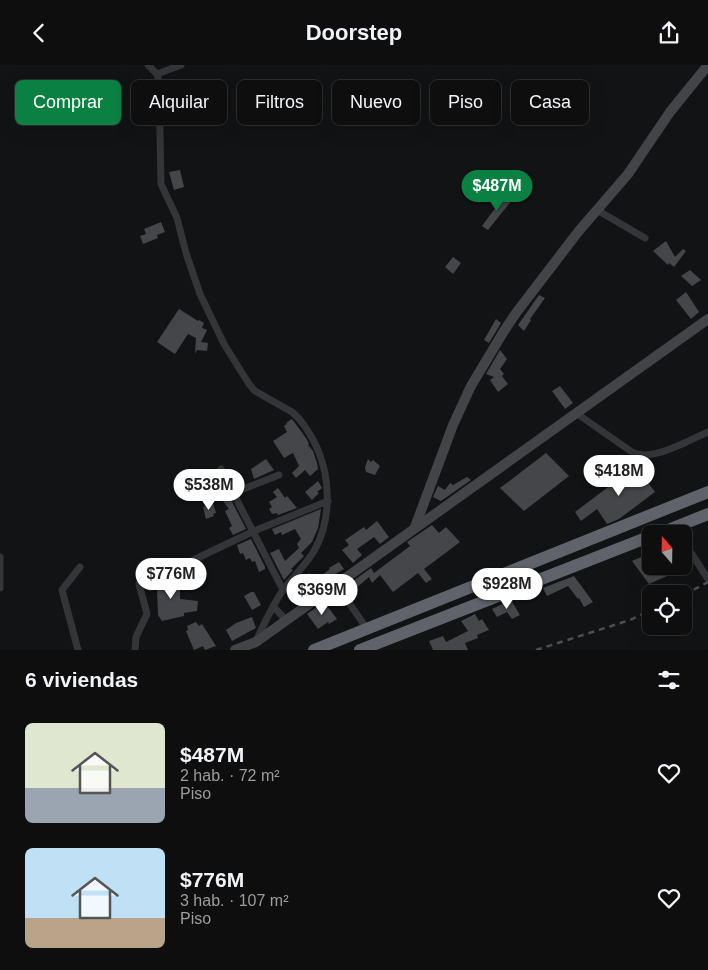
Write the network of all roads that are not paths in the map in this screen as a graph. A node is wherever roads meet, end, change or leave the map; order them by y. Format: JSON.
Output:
{"nodes":[{"id":1,"x":148,"y":65,"type":"edge"},
{"id":2,"x":181,"y":65,"type":"edge"},
{"id":3,"x":708,"y":65,"type":"edge"},
{"id":4,"x":157,"y":74,"type":"junction"},
{"id":5,"x":597,"y":210,"type":"junction"},
{"id":6,"x":645,"y":238,"type":"dead end"},
{"id":7,"x":708,"y":319,"type":"edge"},
{"id":8,"x":576,"y":413,"type":"junction"},
{"id":9,"x":708,"y":432,"type":"edge"},
{"id":10,"x":220,"y":469,"type":"dead end"},
{"id":11,"x":280,"y":475,"type":"dead end"},
{"id":12,"x":708,"y":492,"type":"edge"},
{"id":13,"x":233,"y":493,"type":"junction"},
{"id":14,"x":328,"y":501,"type":"junction"},
{"id":15,"x":708,"y":514,"type":"edge"},
{"id":16,"x":687,"y":525,"type":"edge"},
{"id":17,"x":414,"y":528,"type":"junction"},
{"id":18,"x":254,"y":531,"type":"junction"},
{"id":19,"x":642,"y":540,"type":"edge"},
{"id":20,"x":692,"y":554,"type":"edge"},
{"id":21,"x":0,"y":557,"type":"edge"},
{"id":22,"x":185,"y":564,"type":"dead end"},
{"id":23,"x":80,"y":567,"type":"dead end"},
{"id":24,"x":708,"y":579,"type":"edge"},
{"id":25,"x":139,"y":584,"type":"dead end"},
{"id":26,"x":336,"y":584,"type":"junction"},
{"id":27,"x":0,"y":587,"type":"edge"},
{"id":28,"x":283,"y":590,"type":"junction"},
{"id":29,"x":273,"y":606,"type":"junction"},
{"id":30,"x":286,"y":620,"type":"junction"},
{"id":31,"x":367,"y":629,"type":"junction"},
{"id":32,"x":256,"y":642,"type":"junction"},
{"id":33,"x":78,"y":650,"type":"edge"},
{"id":34,"x":135,"y":650,"type":"edge"},
{"id":35,"x":235,"y":650,"type":"edge"},
{"id":36,"x":314,"y":650,"type":"edge"},
{"id":37,"x":360,"y":650,"type":"edge"}],
"edges":[{"from":1,"to":4,"type":"street"},
{"from":2,"to":4,"type":"street"},
{"from":3,"to":5,"type":"street"},
{"from":4,"to":14,"type":"street"},
{"from":5,"to":6,"type":"street"},
{"from":5,"to":17,"type":"street"},
{"from":7,"to":8,"type":"street"},
{"from":8,"to":9,"type":"street"},
{"from":8,"to":17,"type":"street"},
{"from":10,"to":13,"type":"street"},
{"from":11,"to":13,"type":"street"},
{"from":12,"to":31,"type":"highway"},
{"from":13,"to":18,"type":"street"},
{"from":14,"to":18,"type":"street"},
{"from":14,"to":28,"type":"street"},
{"from":15,"to":16,"type":"highway"},
{"from":17,"to":26,"type":"street"},
{"from":18,"to":22,"type":"street"},
{"from":18,"to":28,"type":"street"},
{"from":19,"to":37,"type":"highway"},
{"from":20,"to":24,"type":"street"},
{"from":21,"to":27,"type":"street"},
{"from":23,"to":33,"type":"street"},
{"from":25,"to":34,"type":"street"},
{"from":26,"to":30,"type":"street"},
{"from":26,"to":31,"type":"street"},
{"from":28,"to":29,"type":"street"},
{"from":29,"to":30,"type":"street"},
{"from":29,"to":32,"type":"street"},
{"from":30,"to":32,"type":"street"},
{"from":31,"to":36,"type":"highway"},
{"from":32,"to":35,"type":"street"}]}
